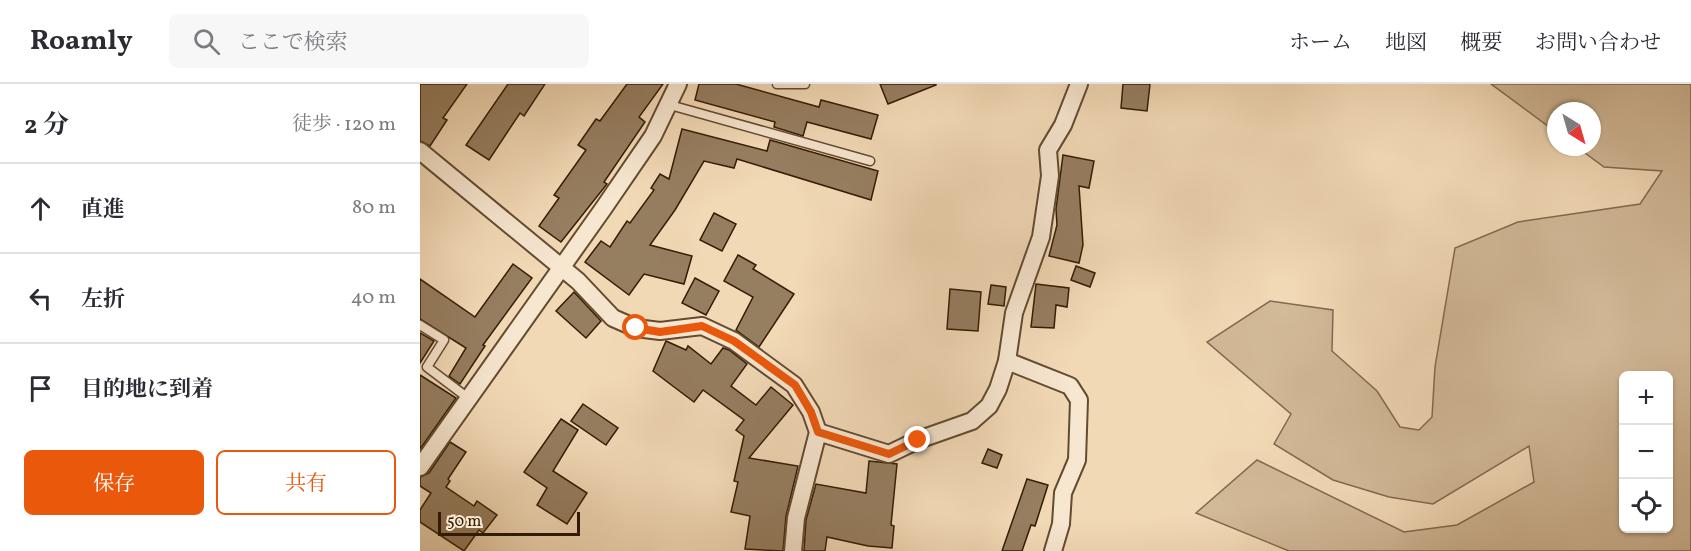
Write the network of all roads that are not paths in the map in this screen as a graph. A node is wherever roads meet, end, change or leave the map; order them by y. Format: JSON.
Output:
{"nodes":[{"id":1,"x":678,"y":84,"type":"edge"},
{"id":2,"x":777,"y":84,"type":"edge"},
{"id":3,"x":805,"y":84,"type":"edge"},
{"id":4,"x":1079,"y":84,"type":"edge"},
{"id":5,"x":670,"y":105,"type":"junction"},
{"id":6,"x":420,"y":151,"type":"edge"},
{"id":7,"x":870,"y":161,"type":"dead end"},
{"id":8,"x":560,"y":268,"type":"junction"},
{"id":9,"x":420,"y":325,"type":"edge"},
{"id":10,"x":1007,"y":361,"type":"junction"},
{"id":11,"x":468,"y":398,"type":"junction"},
{"id":12,"x":818,"y":432,"type":"junction"},
{"id":13,"x":420,"y":467,"type":"edge"},
{"id":14,"x":793,"y":551,"type":"edge"},
{"id":15,"x":1053,"y":551,"type":"edge"}],
"edges":[{"from":1,"to":5,"type":"street"},
{"from":2,"to":3,"type":"lane"},
{"from":4,"to":10,"type":"street"},
{"from":5,"to":7,"type":"lane"},
{"from":5,"to":8,"type":"street"},
{"from":6,"to":8,"type":"street"},
{"from":8,"to":11,"type":"street"},
{"from":8,"to":12,"type":"street"},
{"from":9,"to":11,"type":"lane"},
{"from":10,"to":12,"type":"street"},
{"from":10,"to":15,"type":"street"},
{"from":11,"to":13,"type":"street"},
{"from":12,"to":14,"type":"street"}]}
